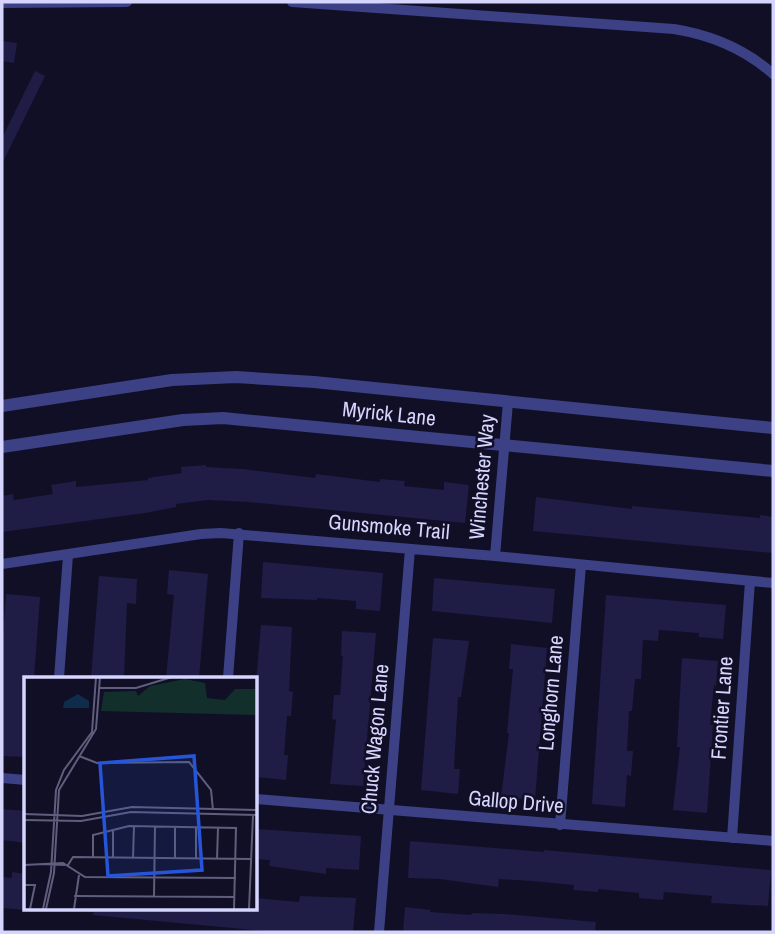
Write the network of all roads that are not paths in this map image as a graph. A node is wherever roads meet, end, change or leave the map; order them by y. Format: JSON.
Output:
{"nodes":[{"id":1,"x":127,"y":2,"type":"edge"},
{"id":2,"x":292,"y":2,"type":"edge"},
{"id":3,"x":2,"y":3,"type":"edge"},
{"id":4,"x":773,"y":74,"type":"edge"},
{"id":5,"x":509,"y":402,"type":"junction"},
{"id":6,"x":2,"y":406,"type":"edge"},
{"id":7,"x":773,"y":428,"type":"edge"},
{"id":8,"x":505,"y":444,"type":"junction"},
{"id":9,"x":2,"y":447,"type":"edge"},
{"id":10,"x":773,"y":471,"type":"edge"},
{"id":11,"x":239,"y":533,"type":"junction"},
{"id":12,"x":410,"y":549,"type":"junction"},
{"id":13,"x":68,"y":555,"type":"junction"},
{"id":14,"x":495,"y":555,"type":"junction"},
{"id":15,"x":2,"y":564,"type":"edge"},
{"id":16,"x":581,"y":565,"type":"junction"},
{"id":17,"x":750,"y":581,"type":"junction"},
{"id":18,"x":773,"y":583,"type":"edge"},
{"id":19,"x":59,"y":677,"type":"edge"},
{"id":20,"x":228,"y":677,"type":"edge"},
{"id":21,"x":2,"y":778,"type":"edge"},
{"id":22,"x":24,"y":780,"type":"edge"},
{"id":23,"x":257,"y":799,"type":"edge"},
{"id":24,"x":389,"y":809,"type":"junction"},
{"id":25,"x":560,"y":825,"type":"junction"},
{"id":26,"x":732,"y":838,"type":"junction"},
{"id":27,"x":773,"y":841,"type":"edge"},
{"id":28,"x":379,"y":932,"type":"edge"}],
"edges":[{"from":1,"to":3,"type":"street"},
{"from":2,"to":4,"type":"street"},
{"from":5,"to":6,"type":"street","name":"Myrick Lane"},
{"from":5,"to":7,"type":"street","name":"Myrick Lane"},
{"from":5,"to":8,"type":"street","name":"Winchester Way"},
{"from":8,"to":9,"type":"street","name":"Myrick Lane"},
{"from":8,"to":10,"type":"street","name":"Myrick Lane"},
{"from":8,"to":14,"type":"street","name":"Winchester Way"},
{"from":11,"to":12,"type":"street","name":"Gunsmoke Trail"},
{"from":11,"to":13,"type":"street","name":"Gunsmoke Trail"},
{"from":11,"to":20,"type":"street"},
{"from":12,"to":14,"type":"street","name":"Gunsmoke Trail"},
{"from":12,"to":24,"type":"street","name":"Chuck Wagon Lane"},
{"from":13,"to":15,"type":"street","name":"Gunsmoke Trail"},
{"from":13,"to":19,"type":"street"},
{"from":14,"to":16,"type":"street","name":"Gunsmoke Trail"},
{"from":16,"to":17,"type":"street","name":"Gunsmoke Trail"},
{"from":16,"to":25,"type":"street","name":"Longhorn Lane"},
{"from":17,"to":18,"type":"street","name":"Gunsmoke Trail"},
{"from":17,"to":26,"type":"street","name":"Frontier Lane"},
{"from":21,"to":22,"type":"street"},
{"from":23,"to":24,"type":"street","name":"Gallop Drive"},
{"from":24,"to":25,"type":"street","name":"Gallop Drive"},
{"from":24,"to":28,"type":"street","name":"Chuck Wagon Lane"},
{"from":25,"to":26,"type":"street","name":"Gallop Drive"},
{"from":26,"to":27,"type":"street","name":"Gallop Drive"}]}
